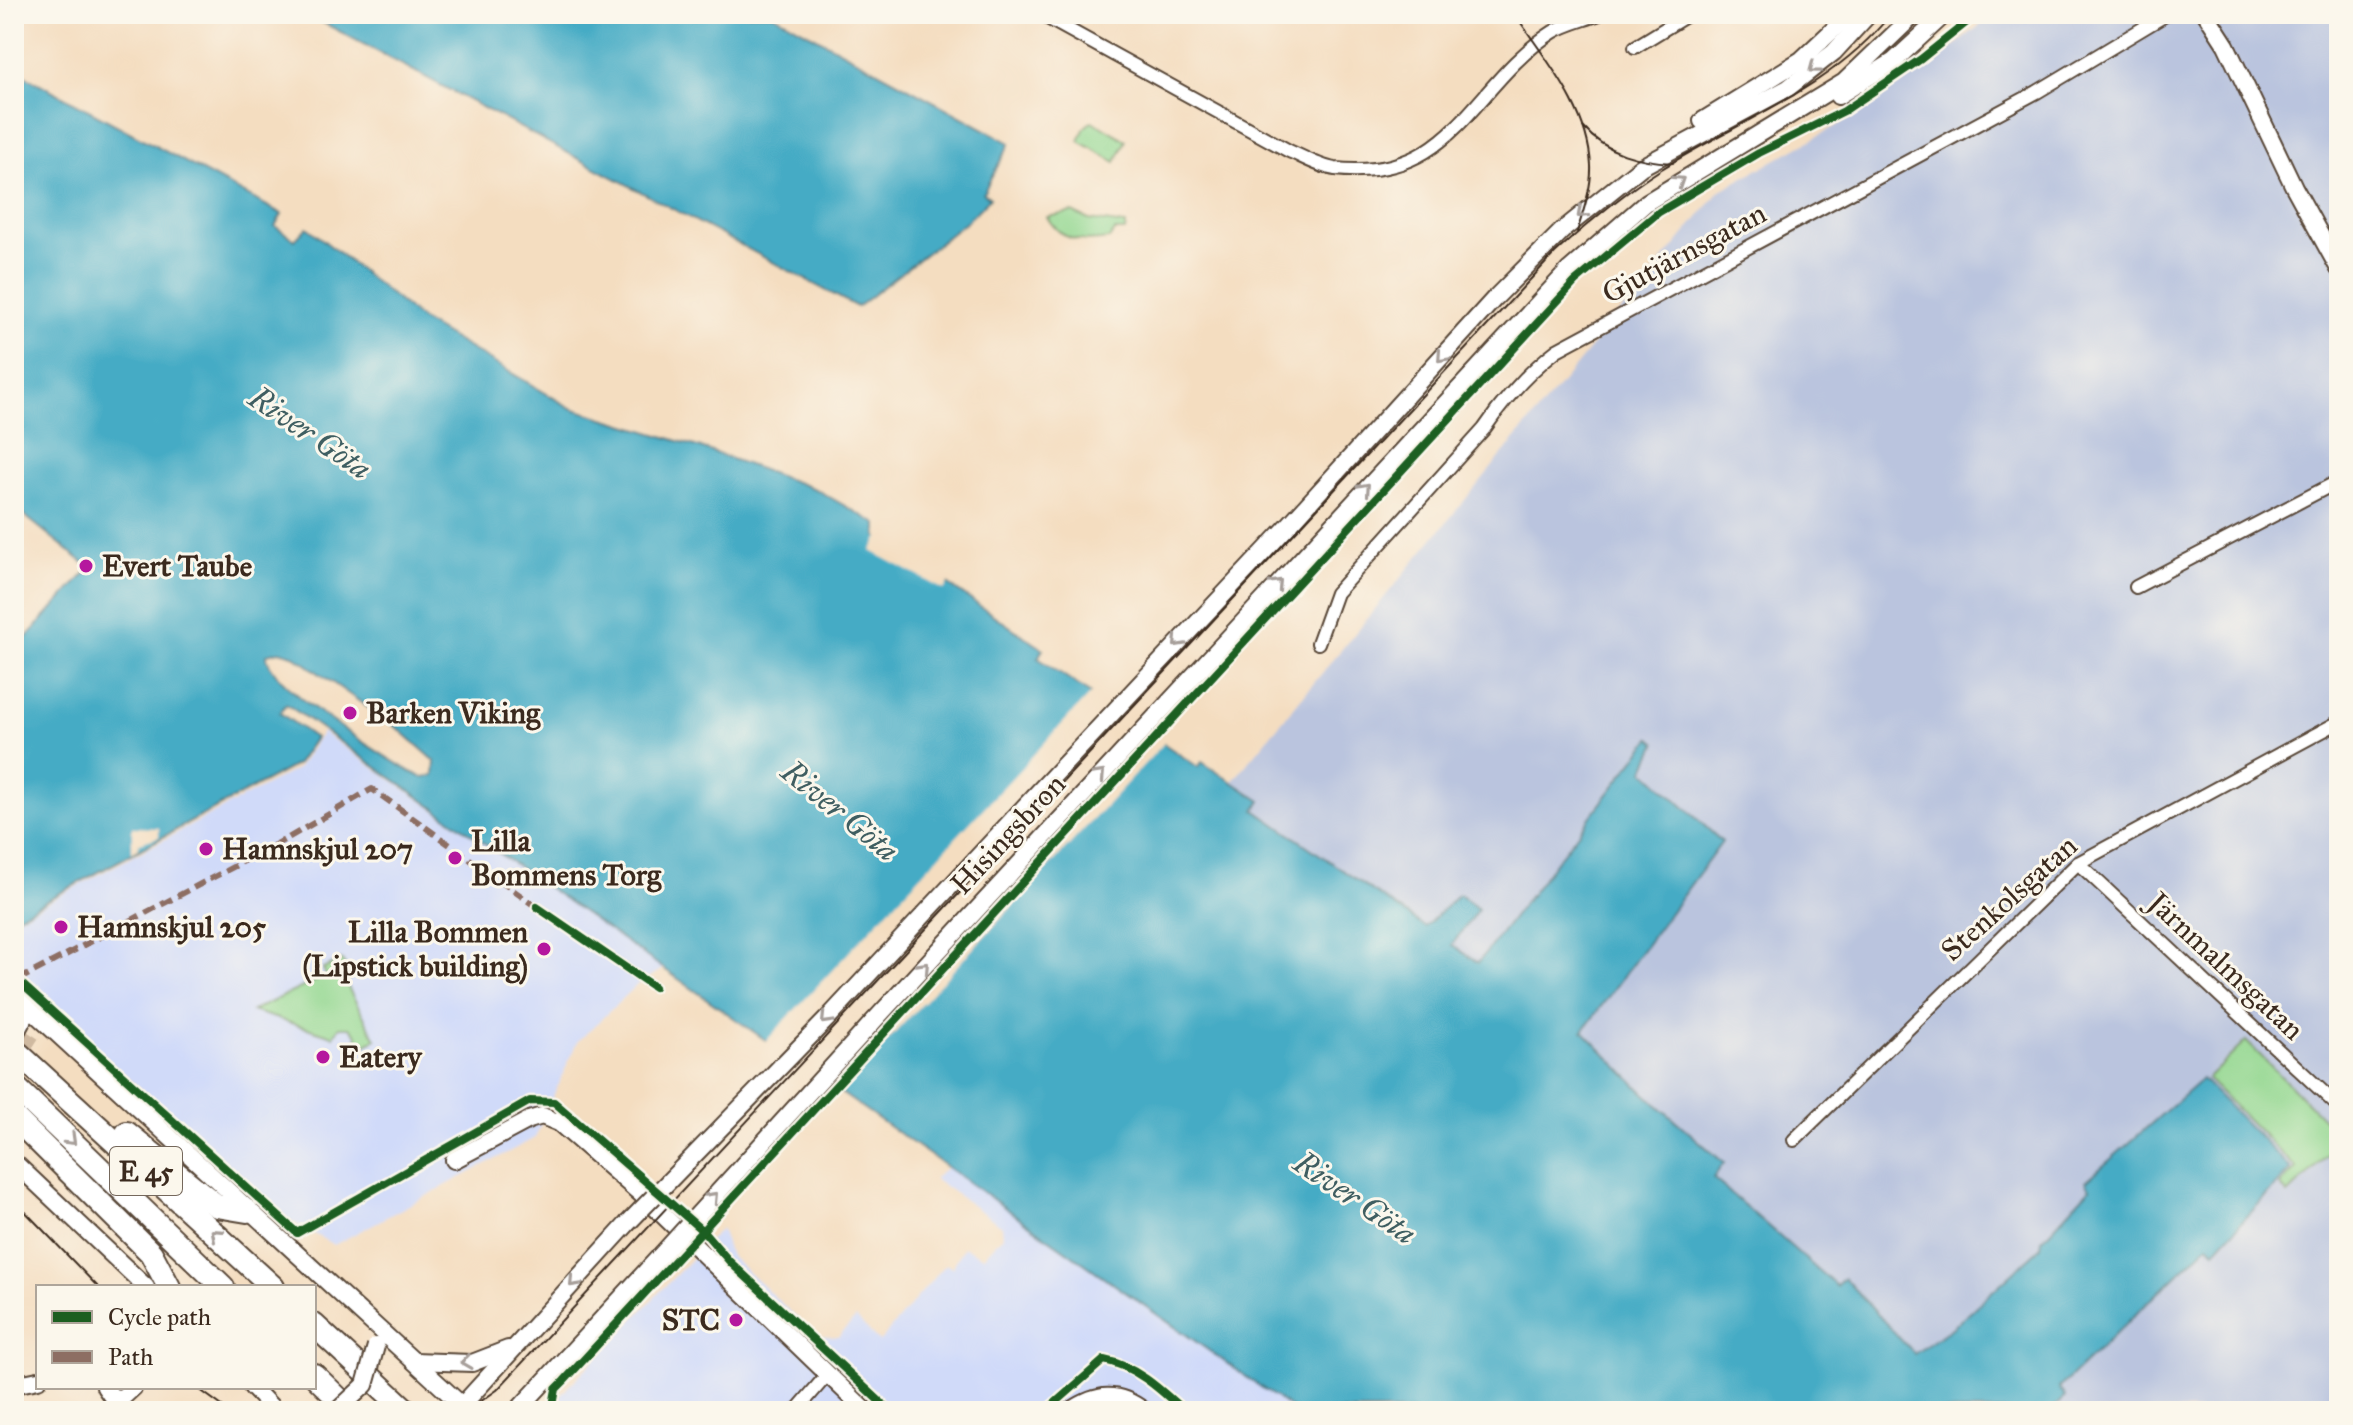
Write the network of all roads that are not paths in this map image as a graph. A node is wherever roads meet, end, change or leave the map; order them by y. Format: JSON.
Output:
{"nodes":[{"id":1,"x":1599,"y":14,"type":"edge"},
{"id":2,"x":1689,"y":14,"type":"edge"},
{"id":3,"x":1850,"y":14,"type":"edge"},
{"id":4,"x":1869,"y":14,"type":"edge"},
{"id":5,"x":1915,"y":14,"type":"edge"},
{"id":6,"x":1945,"y":14,"type":"edge"},
{"id":7,"x":2167,"y":14,"type":"edge"},
{"id":8,"x":1042,"y":15,"type":"edge"},
{"id":9,"x":2208,"y":15,"type":"edge"},
{"id":10,"x":1635,"y":47,"type":"dead end"},
{"id":11,"x":1811,"y":105,"type":"junction"},
{"id":12,"x":1667,"y":151,"type":"junction"},
{"id":13,"x":2332,"y":240,"type":"edge"},
{"id":14,"x":2339,"y":269,"type":"edge"},
{"id":15,"x":2339,"y":481,"type":"edge"},
{"id":16,"x":2136,"y":587,"type":"dead end"},
{"id":17,"x":1318,"y":643,"type":"dead end"},
{"id":18,"x":2339,"y":722,"type":"edge"},
{"id":19,"x":2078,"y":863,"type":"junction"},
{"id":20,"x":14,"y":994,"type":"edge"},
{"id":21,"x":18,"y":1006,"type":"edge"},
{"id":22,"x":57,"y":1033,"type":"junction"},
{"id":23,"x":24,"y":1048,"type":"edge"},
{"id":24,"x":14,"y":1086,"type":"edge"},
{"id":25,"x":2339,"y":1107,"type":"edge"},
{"id":26,"x":14,"y":1117,"type":"edge"},
{"id":27,"x":1794,"y":1140,"type":"dead end"},
{"id":28,"x":454,"y":1160,"type":"dead end"},
{"id":29,"x":14,"y":1162,"type":"edge"},
{"id":30,"x":247,"y":1211,"type":"junction"},
{"id":31,"x":144,"y":1285,"type":"edge"},
{"id":32,"x":168,"y":1285,"type":"edge"},
{"id":33,"x":221,"y":1285,"type":"edge"},
{"id":34,"x":271,"y":1285,"type":"edge"},
{"id":35,"x":370,"y":1324,"type":"junction"},
{"id":36,"x":316,"y":1327,"type":"edge"},
{"id":37,"x":517,"y":1345,"type":"junction"},
{"id":38,"x":412,"y":1360,"type":"junction"},
{"id":39,"x":827,"y":1375,"type":"junction"},
{"id":40,"x":316,"y":1377,"type":"edge"},
{"id":41,"x":36,"y":1380,"type":"edge"},
{"id":42,"x":14,"y":1385,"type":"edge"},
{"id":43,"x":538,"y":1388,"type":"junction"},
{"id":44,"x":106,"y":1389,"type":"edge"},
{"id":45,"x":132,"y":1389,"type":"edge"},
{"id":46,"x":254,"y":1389,"type":"edge"},
{"id":47,"x":272,"y":1407,"type":"edge"},
{"id":48,"x":462,"y":1409,"type":"edge"},
{"id":49,"x":284,"y":1411,"type":"edge"},
{"id":50,"x":337,"y":1411,"type":"edge"},
{"id":51,"x":351,"y":1411,"type":"edge"},
{"id":52,"x":407,"y":1411,"type":"edge"},
{"id":53,"x":517,"y":1411,"type":"edge"},
{"id":54,"x":534,"y":1411,"type":"edge"},
{"id":55,"x":796,"y":1411,"type":"edge"},
{"id":56,"x":866,"y":1411,"type":"edge"},
{"id":57,"x":1071,"y":1411,"type":"edge"},
{"id":58,"x":1144,"y":1411,"type":"edge"}],
"edges":[{"from":1,"to":8,"type":"street"},
{"from":2,"to":10,"type":"street"},
{"from":3,"to":12,"type":"main road"},
{"from":4,"to":12,"type":"main road","one_way":true},
{"from":5,"to":11,"type":"main road"},
{"from":6,"to":11,"type":"main road"},
{"from":7,"to":17,"type":"street","name":"Gjutjärnsgatan"},
{"from":9,"to":13,"type":"main road"},
{"from":43,"to":11,"type":"main road","name":"Hisingsbron","one_way":true,"bridge":true},
{"from":12,"to":37,"type":"main road","name":"Hisingsbron","one_way":true,"bridge":true},
{"from":13,"to":14,"type":"main road"},
{"from":15,"to":16,"type":"street"},
{"from":18,"to":19,"type":"street","name":"Stenkolsgatan"},
{"from":19,"to":25,"type":"street","name":"Järnmalmsgatan"},
{"from":19,"to":27,"type":"street","name":"Stenkolsgatan"},
{"from":20,"to":22,"type":"main road"},
{"from":21,"to":22,"type":"main road"},
{"from":21,"to":23,"type":"main road"},
{"from":22,"to":30,"type":"main road"},
{"from":23,"to":30,"type":"highway","number":"E 45"},
{"from":34,"to":23,"type":"highway","number":"E 45","one_way":true},
{"from":24,"to":33,"type":"highway","number":"E 45","one_way":true},
{"from":26,"to":32,"type":"highway"},
{"from":28,"to":39,"type":"main road"},
{"from":29,"to":31,"type":"main road"},
{"from":30,"to":35,"type":"main road"},
{"from":35,"to":38,"type":"main road"},
{"from":35,"to":50,"type":"main road","bridge":true},
{"from":36,"to":52,"type":"highway"},
{"from":37,"to":38,"type":"main road","name":"Hisingsbron","one_way":true},
{"from":37,"to":48,"type":"main road","name":"Hisingsbron"},
{"from":38,"to":48,"type":"main road"},
{"from":39,"to":55,"type":"street"},
{"from":39,"to":56,"type":"main road"},
{"from":40,"to":51,"type":"highway"},
{"from":41,"to":42,"type":"main road"},
{"from":43,"to":53,"type":"main road","name":"Hisingsbron"},
{"from":43,"to":54,"type":"main road"},
{"from":44,"to":45,"type":"main road"},
{"from":46,"to":47,"type":"main road"},
{"from":47,"to":49,"type":"main road"},
{"from":57,"to":58,"type":"main road"}]}
